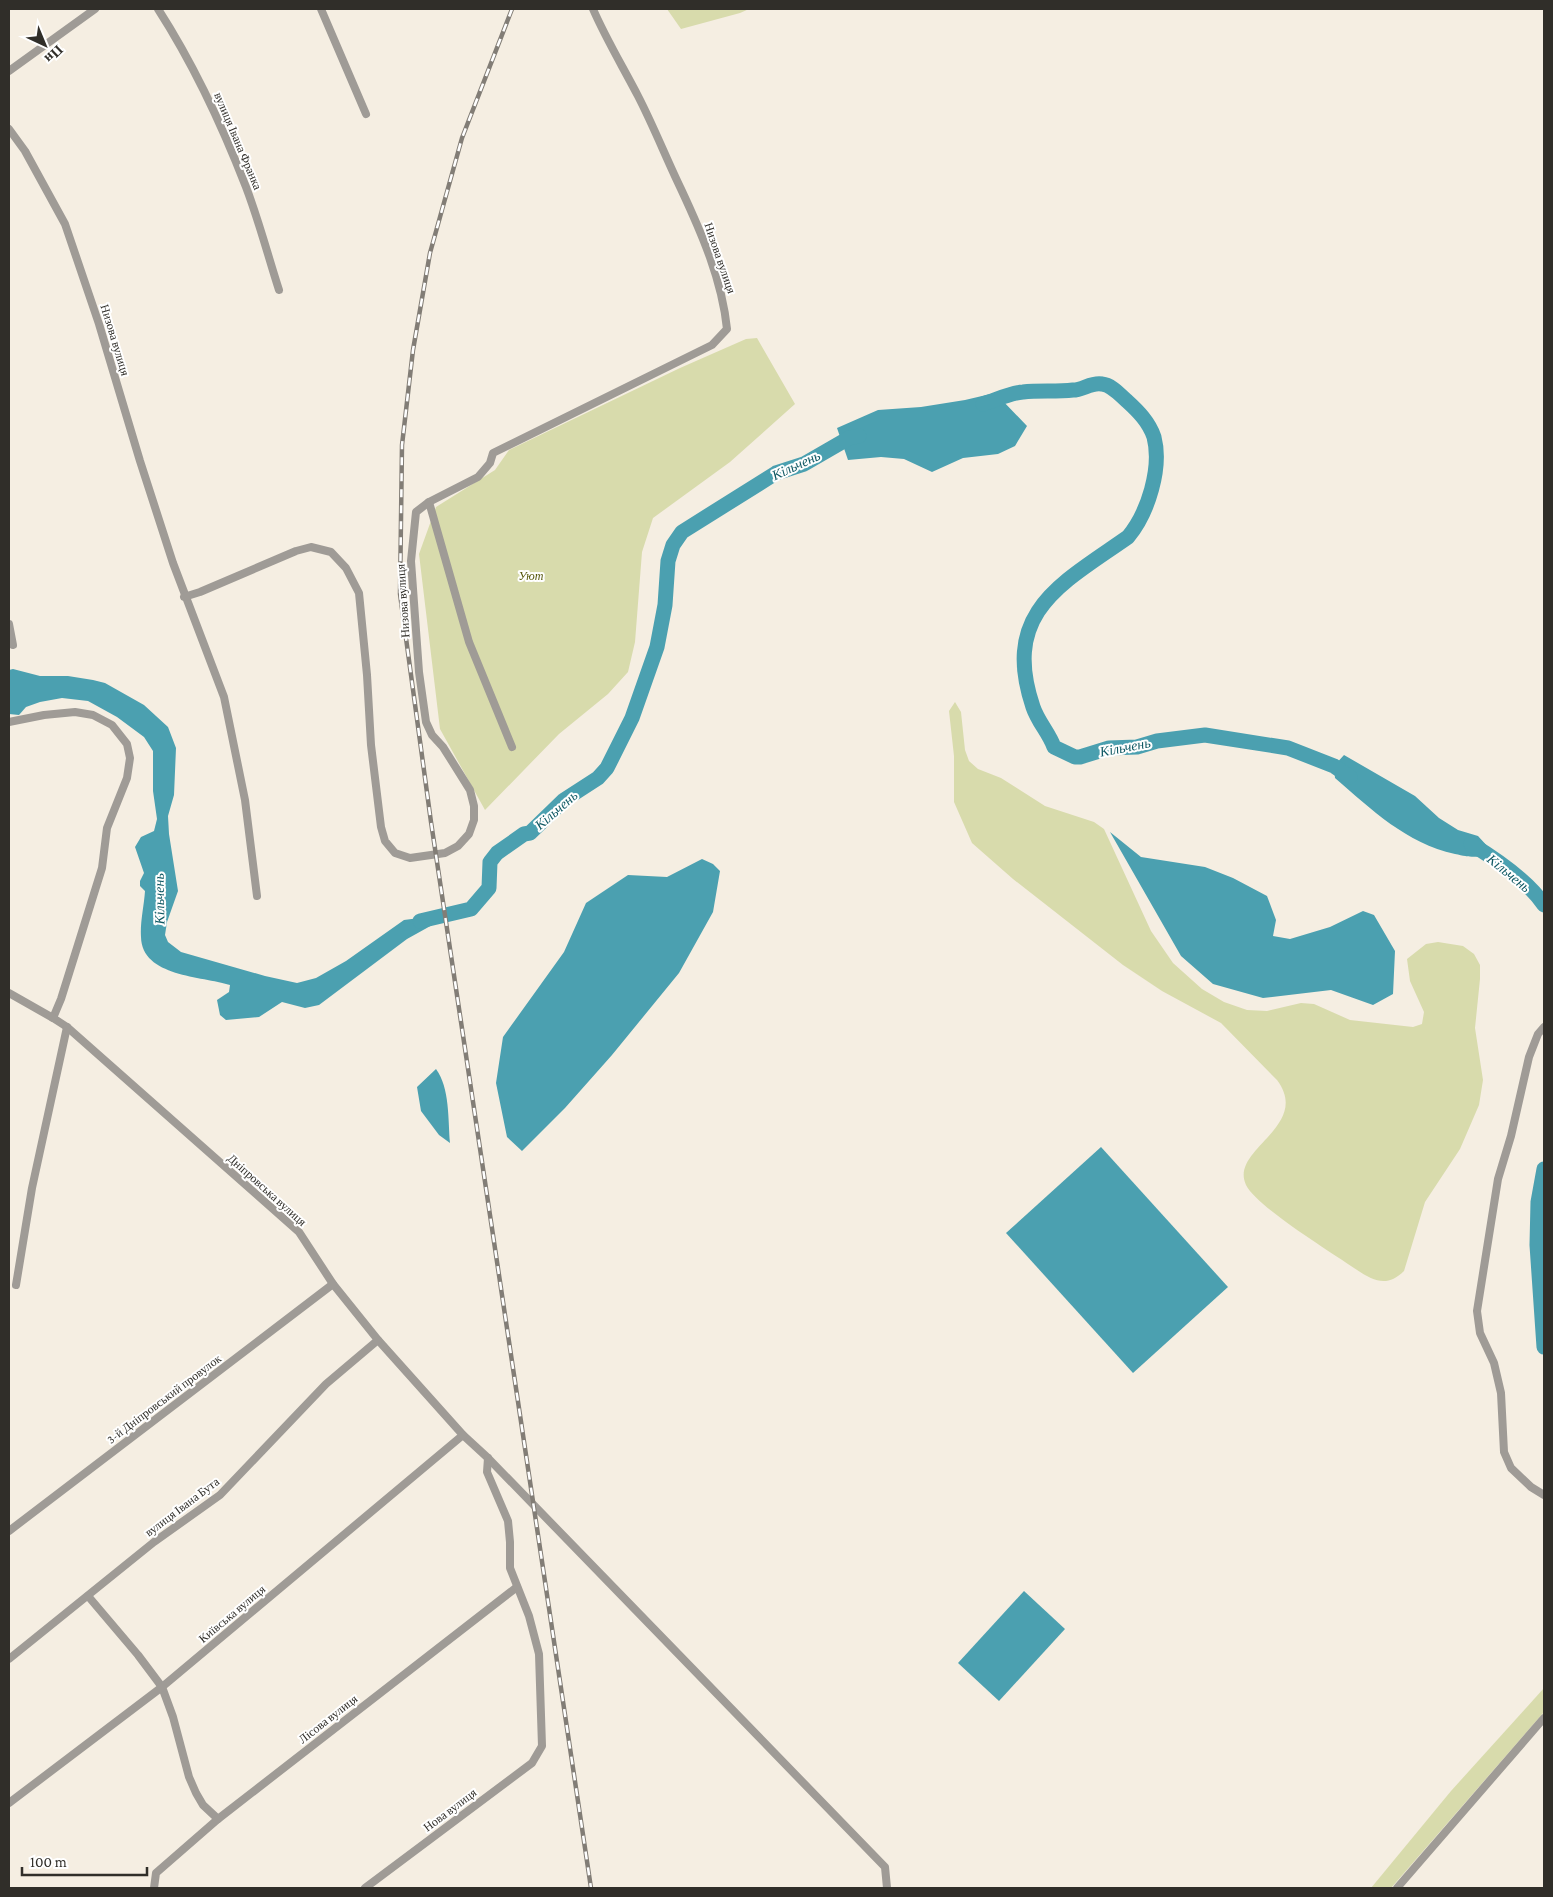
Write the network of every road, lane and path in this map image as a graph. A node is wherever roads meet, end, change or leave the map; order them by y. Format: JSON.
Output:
{"nodes":[{"id":1,"x":95,"y":9,"type":"edge"},
{"id":2,"x":158,"y":9,"type":"edge"},
{"id":3,"x":321,"y":9,"type":"edge"},
{"id":4,"x":593,"y":9,"type":"edge"},
{"id":5,"x":84,"y":12,"type":"edge"},
{"id":6,"x":9,"y":71,"type":"edge"},
{"id":7,"x":366,"y":114,"type":"dead end"},
{"id":8,"x":9,"y":129,"type":"edge"},
{"id":9,"x":279,"y":290,"type":"dead end"},
{"id":10,"x":429,"y":502,"type":"junction"},
{"id":11,"x":184,"y":597,"type":"junction"},
{"id":12,"x":9,"y":624,"type":"edge"},
{"id":13,"x":13,"y":645,"type":"dead end"},
{"id":14,"x":9,"y":722,"type":"edge"},
{"id":15,"x":512,"y":747,"type":"dead end"},
{"id":16,"x":257,"y":896,"type":"dead end"},
{"id":17,"x":9,"y":993,"type":"edge"},
{"id":18,"x":54,"y":1018,"type":"junction"},
{"id":19,"x":67,"y":1027,"type":"junction"},
{"id":20,"x":1544,"y":1027,"type":"edge"},
{"id":21,"x":333,"y":1284,"type":"junction"},
{"id":22,"x":16,"y":1285,"type":"dead end"},
{"id":23,"x":378,"y":1340,"type":"junction"},
{"id":24,"x":463,"y":1435,"type":"junction"},
{"id":25,"x":488,"y":1458,"type":"junction"},
{"id":26,"x":1544,"y":1495,"type":"edge"},
{"id":27,"x":9,"y":1531,"type":"edge"},
{"id":28,"x":517,"y":1586,"type":"junction"},
{"id":29,"x":88,"y":1596,"type":"junction"},
{"id":30,"x":9,"y":1659,"type":"edge"},
{"id":31,"x":162,"y":1687,"type":"junction"},
{"id":32,"x":1544,"y":1718,"type":"edge"},
{"id":33,"x":9,"y":1803,"type":"edge"},
{"id":34,"x":218,"y":1819,"type":"junction"},
{"id":35,"x":154,"y":1888,"type":"edge"},
{"id":36,"x":365,"y":1888,"type":"edge"},
{"id":37,"x":887,"y":1888,"type":"edge"},
{"id":38,"x":1397,"y":1888,"type":"edge"}],
"edges":[{"from":1,"to":5,"type":"street"},
{"from":2,"to":9,"type":"street","name":"вулиця Івана Франка"},
{"from":3,"to":7,"type":"street"},
{"from":4,"to":10,"type":"street","name":"Низова вулиця"},
{"from":5,"to":6,"type":"street"},
{"from":8,"to":11,"type":"street","name":"Низова вулиця"},
{"from":10,"to":11,"type":"street","name":"Низова вулиця"},
{"from":10,"to":15,"type":"street"},
{"from":11,"to":16,"type":"street","name":"Низова вулиця"},
{"from":12,"to":13,"type":"street"},
{"from":14,"to":18,"type":"street"},
{"from":17,"to":18,"type":"street","name":"Дніпровська вулиця"},
{"from":18,"to":19,"type":"street","name":"Дніпровська вулиця"},
{"from":19,"to":21,"type":"street","name":"Дніпровська вулиця"},
{"from":19,"to":22,"type":"street"},
{"from":20,"to":26,"type":"street"},
{"from":21,"to":23,"type":"street","name":"Дніпровська вулиця"},
{"from":21,"to":27,"type":"street","name":"3-й Дніпровський провулок"},
{"from":23,"to":24,"type":"street","name":"Дніпровська вулиця"},
{"from":23,"to":29,"type":"street","name":"вулиця Івана Бута"},
{"from":24,"to":25,"type":"street","name":"Дніпровська вулиця"},
{"from":24,"to":31,"type":"street","name":"Київська вулиця"},
{"from":25,"to":28,"type":"street"},
{"from":25,"to":37,"type":"street","name":"Дніпровська вулиця"},
{"from":28,"to":34,"type":"street","name":"Лісова вулиця"},
{"from":28,"to":36,"type":"street","name":"Нова вулиця"},
{"from":29,"to":30,"type":"street","name":"вулиця Івана Бута"},
{"from":29,"to":31,"type":"street"},
{"from":31,"to":33,"type":"street","name":"Київська вулиця"},
{"from":31,"to":34,"type":"street"},
{"from":32,"to":38,"type":"street"},
{"from":34,"to":35,"type":"street","name":"Лісова вулиця"}]}
